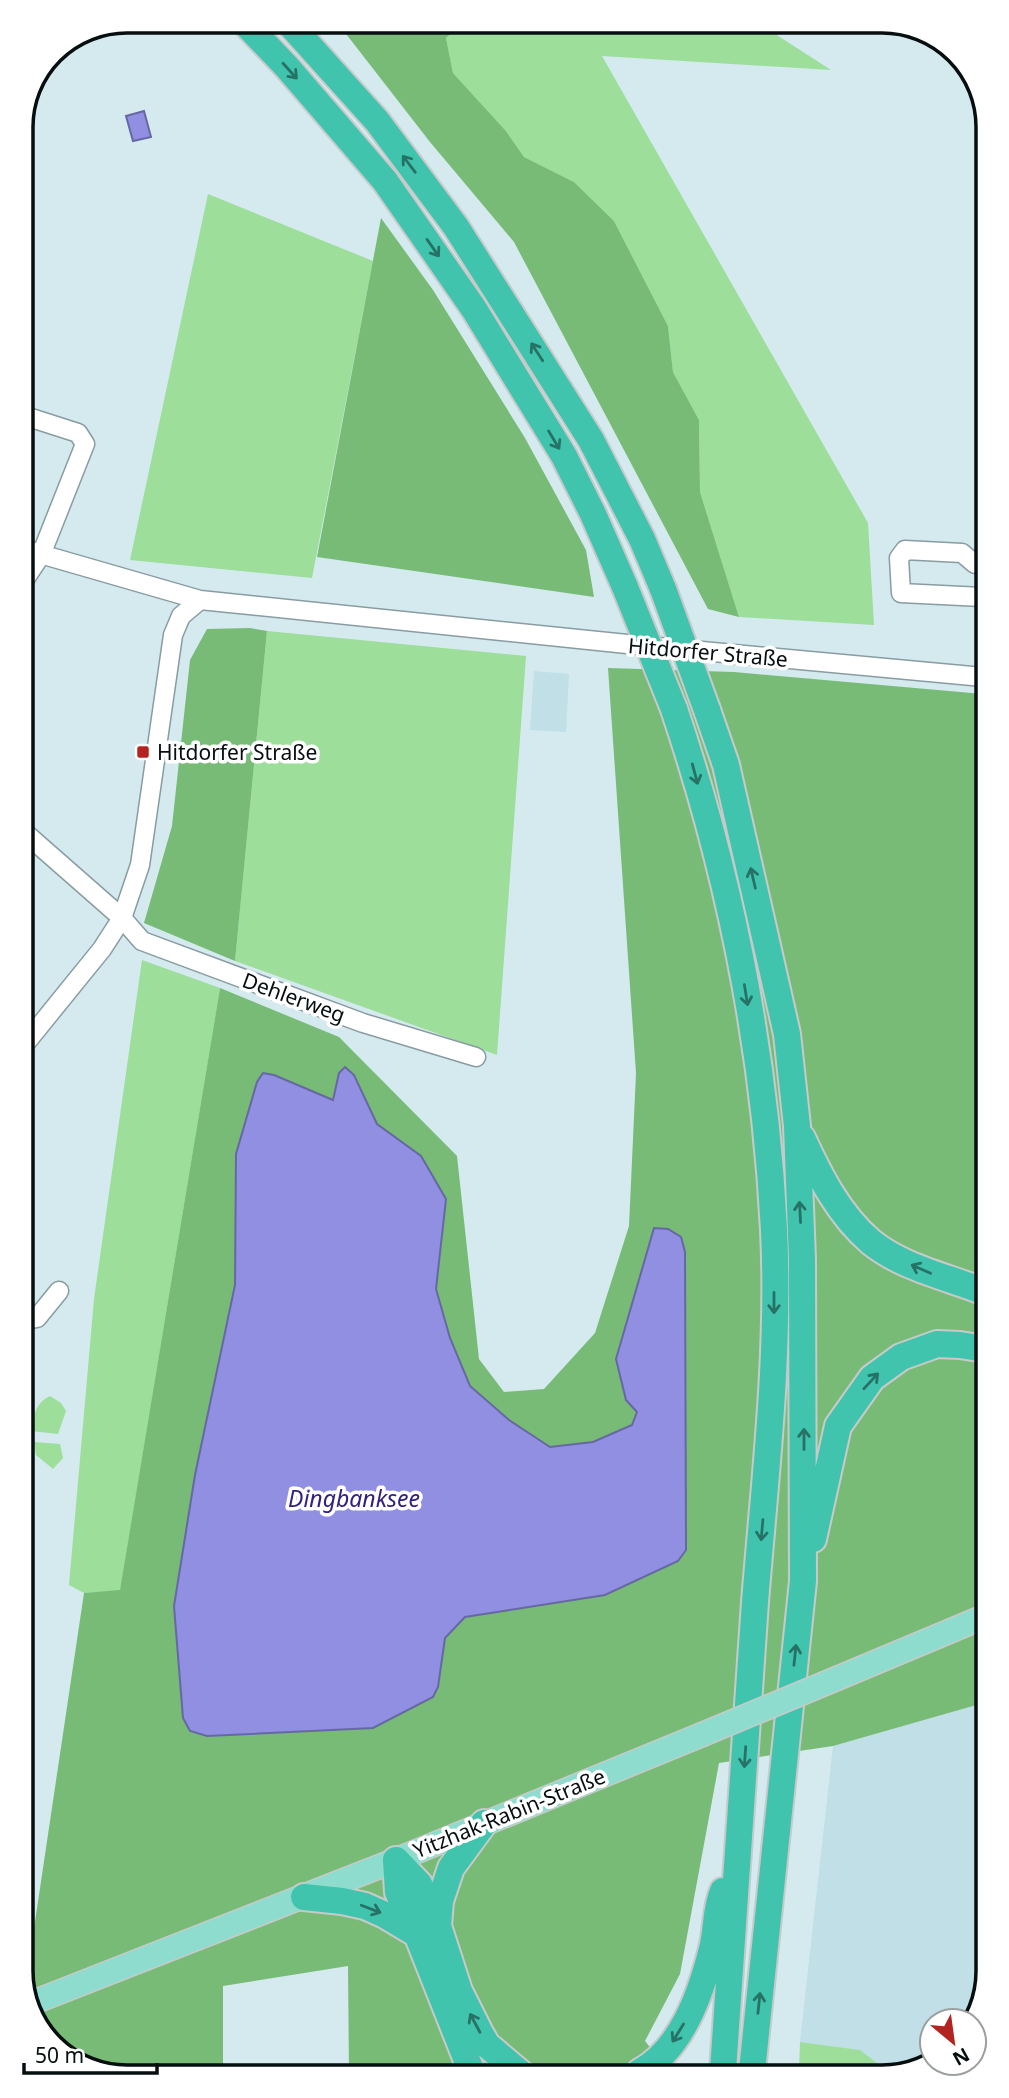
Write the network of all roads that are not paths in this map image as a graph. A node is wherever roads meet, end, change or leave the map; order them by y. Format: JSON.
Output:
{"nodes":[{"id":1,"x":254,"y":33,"type":"edge"},
{"id":2,"x":298,"y":33,"type":"edge"},
{"id":3,"x":33,"y":419,"type":"edge"},
{"id":4,"x":33,"y":552,"type":"edge"},
{"id":5,"x":41,"y":555,"type":"junction"},
{"id":6,"x":976,"y":564,"type":"edge"},
{"id":7,"x":33,"y":567,"type":"edge"},
{"id":8,"x":976,"y":597,"type":"edge"},
{"id":9,"x":200,"y":600,"type":"junction"},
{"id":10,"x":976,"y":676,"type":"edge"},
{"id":11,"x":33,"y":840,"type":"edge"},
{"id":12,"x":122,"y":918,"type":"junction"},
{"id":13,"x":33,"y":1034,"type":"edge"},
{"id":14,"x":476,"y":1057,"type":"dead end"},
{"id":15,"x":797,"y":1126,"type":"junction"},
{"id":16,"x":976,"y":1289,"type":"edge"},
{"id":17,"x":59,"y":1291,"type":"dead end"},
{"id":18,"x":33,"y":1319,"type":"edge"},
{"id":19,"x":976,"y":1348,"type":"edge"},
{"id":20,"x":803,"y":1581,"type":"junction"},
{"id":21,"x":976,"y":1620,"type":"edge"},
{"id":22,"x":484,"y":1823,"type":"junction"},
{"id":23,"x":738,"y":1854,"type":"junction"},
{"id":24,"x":396,"y":1860,"type":"junction"},
{"id":25,"x":304,"y":1897,"type":"junction"},
{"id":26,"x":427,"y":1930,"type":"junction"},
{"id":27,"x":38,"y":2000,"type":"edge"},
{"id":28,"x":469,"y":2065,"type":"edge"},
{"id":29,"x":510,"y":2065,"type":"edge"},
{"id":30,"x":651,"y":2065,"type":"edge"},
{"id":31,"x":723,"y":2065,"type":"edge"},
{"id":32,"x":753,"y":2065,"type":"edge"}],
"edges":[{"from":1,"to":23,"type":"highway","one_way":true,"bridge":true},
{"from":15,"to":2,"type":"highway","one_way":true,"bridge":true},
{"from":3,"to":5,"type":"street"},
{"from":4,"to":5,"type":"street","name":"Hitdorfer Straße"},
{"from":5,"to":7,"type":"street"},
{"from":5,"to":9,"type":"street","name":"Hitdorfer Straße"},
{"from":6,"to":8,"type":"street"},
{"from":9,"to":10,"type":"street","name":"Hitdorfer Straße"},
{"from":9,"to":12,"type":"street"},
{"from":11,"to":12,"type":"street","name":"Dehlerweg"},
{"from":12,"to":13,"type":"street"},
{"from":12,"to":14,"type":"street","name":"Dehlerweg"},
{"from":16,"to":15,"type":"highway","one_way":true},
{"from":20,"to":15,"type":"highway","one_way":true},
{"from":17,"to":18,"type":"street"},
{"from":20,"to":19,"type":"highway","one_way":true},
{"from":32,"to":20,"type":"highway","one_way":true},
{"from":21,"to":22,"type":"main road","name":"Yitzhak-Rabin-Straße","bridge":true},
{"from":22,"to":24,"type":"main road","name":"Yitzhak-Rabin-Straße"},
{"from":22,"to":26,"type":"highway"},
{"from":23,"to":30,"type":"highway","one_way":true},
{"from":23,"to":31,"type":"highway"},
{"from":24,"to":25,"type":"main road","name":"Yitzhak-Rabin-Straße"},
{"from":24,"to":26,"type":"highway"},
{"from":25,"to":26,"type":"highway","one_way":true},
{"from":25,"to":27,"type":"main road","name":"Yitzhak-Rabin-Straße"},
{"from":26,"to":28,"type":"highway"},
{"from":29,"to":26,"type":"highway","one_way":true}]}
